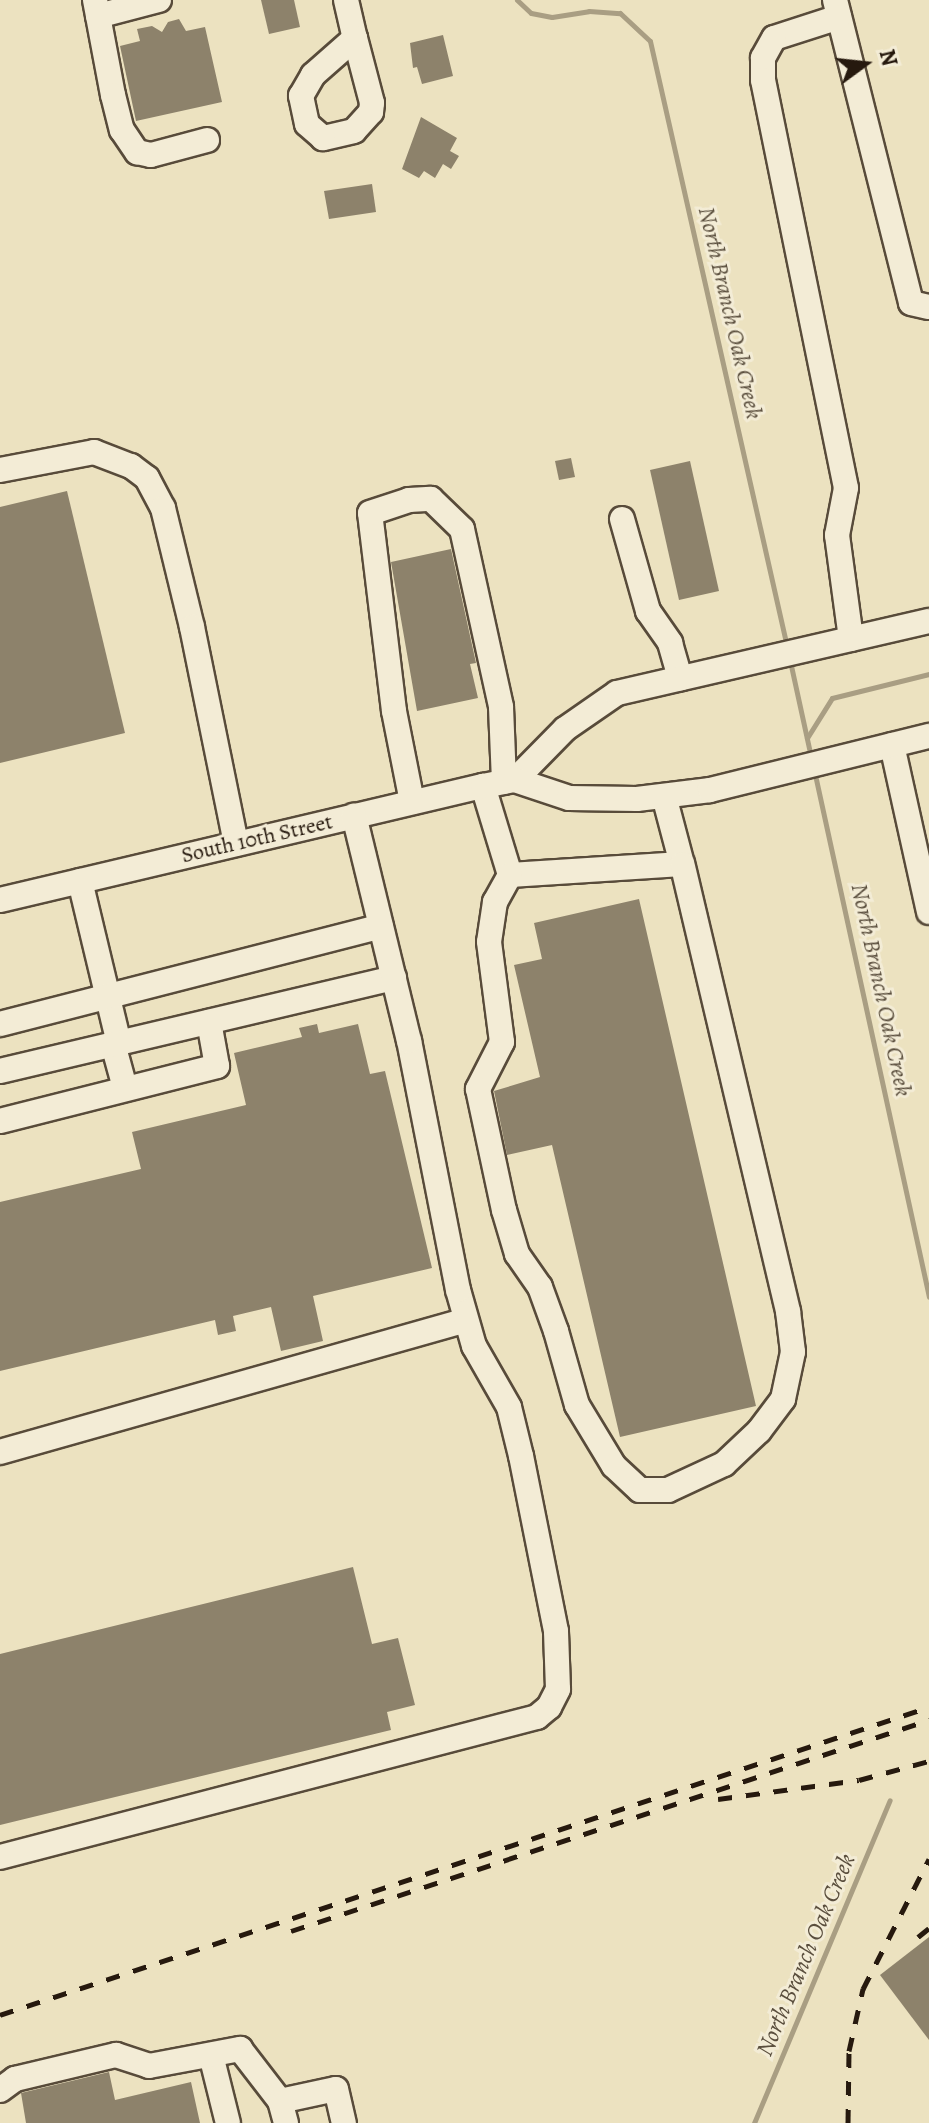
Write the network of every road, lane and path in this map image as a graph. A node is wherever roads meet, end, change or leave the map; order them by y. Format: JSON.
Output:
{"nodes":[{"id":1,"x":159,"y":0,"type":"edge"},
{"id":2,"x":346,"y":0,"type":"edge"},
{"id":3,"x":97,"y":8,"type":"edge"},
{"id":4,"x":837,"y":8,"type":"edge"},
{"id":5,"x":355,"y":38,"type":"dead end"},
{"id":6,"x":207,"y":140,"type":"dead end"},
{"id":7,"x":929,"y":307,"type":"edge"},
{"id":8,"x":0,"y":470,"type":"edge"},
{"id":9,"x":622,"y":519,"type":"dead end"},
{"id":10,"x":929,"y":621,"type":"edge"},
{"id":11,"x":851,"y":639,"type":"junction"},
{"id":12,"x":680,"y":679,"type":"junction"},
{"id":13,"x":929,"y":736,"type":"edge"},
{"id":14,"x":892,"y":745,"type":"junction"},
{"id":15,"x":500,"y":783,"type":"junction"},
{"id":16,"x":664,"y":796,"type":"junction"},
{"id":17,"x":412,"y":802,"type":"junction"},
{"id":18,"x":354,"y":816,"type":"junction"},
{"id":19,"x":236,"y":844,"type":"junction"},
{"id":20,"x":682,"y":864,"type":"junction"},
{"id":21,"x":510,"y":875,"type":"junction"},
{"id":22,"x":80,"y":881,"type":"junction"},
{"id":23,"x":0,"y":900,"type":"edge"},
{"id":24,"x":929,"y":912,"type":"edge"},
{"id":25,"x":381,"y":926,"type":"junction"},
{"id":26,"x":394,"y":978,"type":"junction"},
{"id":27,"x":108,"y":996,"type":"junction"},
{"id":28,"x":209,"y":1022,"type":"junction"},
{"id":29,"x":0,"y":1024,"type":"edge"},
{"id":30,"x":116,"y":1044,"type":"junction"},
{"id":31,"x":0,"y":1071,"type":"edge"},
{"id":32,"x":125,"y":1088,"type":"junction"},
{"id":33,"x":0,"y":1121,"type":"edge"},
{"id":34,"x":466,"y":1320,"type":"junction"},
{"id":35,"x":0,"y":1452,"type":"edge"},
{"id":36,"x":0,"y":1857,"type":"edge"},
{"id":37,"x":211,"y":2055,"type":"junction"},
{"id":38,"x":0,"y":2090,"type":"edge"},
{"id":39,"x":283,"y":2112,"type":"edge"},
{"id":40,"x":228,"y":2123,"type":"edge"},
{"id":41,"x":344,"y":2123,"type":"edge"}],
"edges":[{"from":1,"to":3,"type":"street"},
{"from":2,"to":5,"type":"street"},
{"from":3,"to":6,"type":"street"},
{"from":4,"to":7,"type":"street"},
{"from":4,"to":11,"type":"street"},
{"from":8,"to":19,"type":"street"},
{"from":9,"to":12,"type":"street"},
{"from":10,"to":11,"type":"street"},
{"from":11,"to":12,"type":"street"},
{"from":12,"to":15,"type":"street"},
{"from":13,"to":14,"type":"street"},
{"from":14,"to":16,"type":"street"},
{"from":14,"to":24,"type":"street"},
{"from":15,"to":16,"type":"street"},
{"from":15,"to":17,"type":"street","name":"South 10th Street"},
{"from":15,"to":17,"type":"street"},
{"from":15,"to":21,"type":"street"},
{"from":16,"to":20,"type":"street"},
{"from":17,"to":18,"type":"street","name":"South 10th Street"},
{"from":18,"to":19,"type":"street","name":"South 10th Street"},
{"from":18,"to":25,"type":"street"},
{"from":19,"to":22,"type":"street","name":"South 10th Street"},
{"from":20,"to":21,"type":"street"},
{"from":20,"to":21,"type":"street"},
{"from":22,"to":23,"type":"street","name":"South 10th Street"},
{"from":22,"to":27,"type":"street"},
{"from":25,"to":26,"type":"street"},
{"from":25,"to":27,"type":"street"},
{"from":26,"to":28,"type":"street"},
{"from":26,"to":34,"type":"street"},
{"from":27,"to":29,"type":"street"},
{"from":27,"to":30,"type":"street"},
{"from":28,"to":30,"type":"street"},
{"from":28,"to":32,"type":"street"},
{"from":30,"to":31,"type":"street"},
{"from":30,"to":32,"type":"street"},
{"from":32,"to":33,"type":"street"},
{"from":34,"to":35,"type":"street"},
{"from":34,"to":36,"type":"street"},
{"from":37,"to":38,"type":"street"},
{"from":37,"to":39,"type":"street"},
{"from":37,"to":40,"type":"street"},
{"from":39,"to":41,"type":"street"}]}
